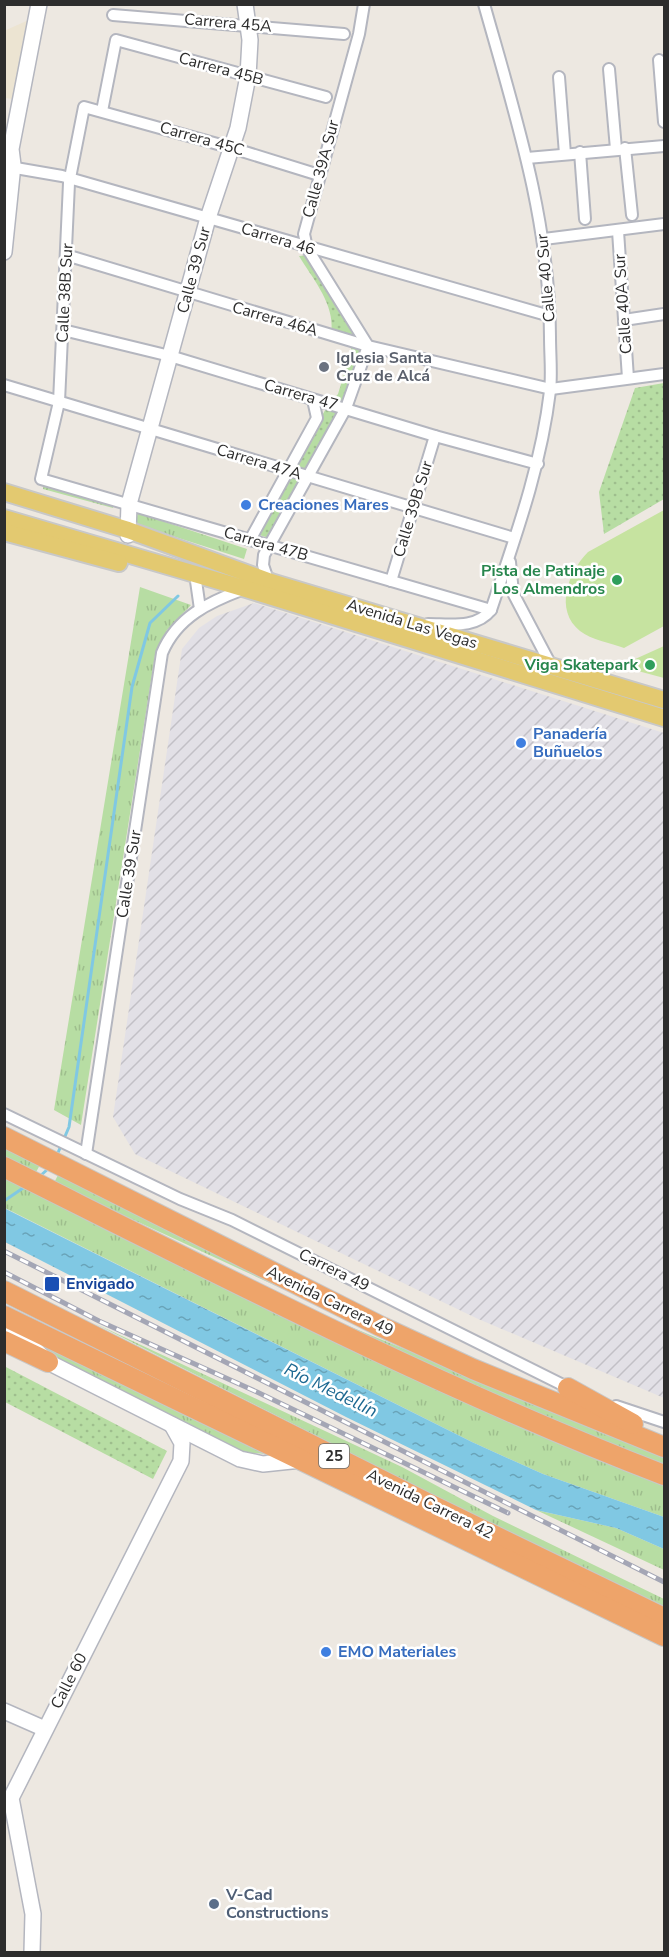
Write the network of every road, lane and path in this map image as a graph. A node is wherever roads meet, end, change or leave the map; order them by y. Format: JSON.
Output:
{"nodes":[{"id":1,"x":39,"y":4,"type":"edge"},
{"id":2,"x":245,"y":4,"type":"edge"},
{"id":3,"x":364,"y":4,"type":"edge"},
{"id":4,"x":484,"y":4,"type":"edge"},
{"id":5,"x":112,"y":15,"type":"dead end"},
{"id":6,"x":249,"y":25,"type":"junction"},
{"id":7,"x":344,"y":34,"type":"dead end"},
{"id":8,"x":659,"y":60,"type":"dead end"},
{"id":9,"x":609,"y":69,"type":"dead end"},
{"id":10,"x":248,"y":76,"type":"junction"},
{"id":11,"x":559,"y":77,"type":"dead end"},
{"id":12,"x":326,"y":97,"type":"dead end"},
{"id":13,"x":84,"y":107,"type":"joint"},
{"id":14,"x":102,"y":111,"type":"junction"},
{"id":15,"x":664,"y":122,"type":"edge"},
{"id":16,"x":664,"y":146,"type":"edge"},
{"id":17,"x":232,"y":148,"type":"junction"},
{"id":18,"x":620,"y":149,"type":"junction"},
{"id":19,"x":580,"y":152,"type":"junction"},
{"id":20,"x":565,"y":154,"type":"junction"},
{"id":21,"x":527,"y":158,"type":"junction"},
{"id":22,"x":9,"y":166,"type":"edge"},
{"id":23,"x":319,"y":175,"type":"junction"},
{"id":24,"x":70,"y":179,"type":"junction"},
{"id":25,"x":633,"y":215,"type":"dead end"},
{"id":26,"x":208,"y":218,"type":"junction"},
{"id":27,"x":585,"y":219,"type":"dead end"},
{"id":28,"x":664,"y":224,"type":"edge"},
{"id":29,"x":618,"y":231,"type":"junction"},
{"id":30,"x":544,"y":239,"type":"junction"},
{"id":31,"x":307,"y":248,"type":"junction"},
{"id":32,"x":4,"y":252,"type":"edge"},
{"id":33,"x":66,"y":255,"type":"junction"},
{"id":34,"x":188,"y":293,"type":"junction"},
{"id":35,"x":664,"y":315,"type":"edge"},
{"id":36,"x":550,"y":316,"type":"junction"},
{"id":37,"x":624,"y":320,"type":"junction"},
{"id":38,"x":63,"y":330,"type":"junction"},
{"id":39,"x":368,"y":346,"type":"junction"},
{"id":40,"x":170,"y":356,"type":"junction"},
{"id":41,"x":664,"y":374,"type":"edge"},
{"id":42,"x":628,"y":378,"type":"junction"},
{"id":43,"x":4,"y":385,"type":"edge"},
{"id":44,"x":551,"y":389,"type":"junction"},
{"id":45,"x":313,"y":400,"type":"junction"},
{"id":46,"x":59,"y":402,"type":"junction"},
{"id":47,"x":346,"y":408,"type":"junction"},
{"id":48,"x":150,"y":429,"type":"junction"},
{"id":49,"x":435,"y":436,"type":"junction"},
{"id":50,"x":538,"y":464,"type":"junction"},
{"id":51,"x":288,"y":470,"type":"junction"},
{"id":52,"x":308,"y":477,"type":"junction"},
{"id":53,"x":41,"y":479,"type":"joint"},
{"id":54,"x":4,"y":492,"type":"edge"},
{"id":55,"x":4,"y":502,"type":"edge"},
{"id":56,"x":129,"y":504,"type":"junction"},
{"id":57,"x":412,"y":507,"type":"junction"},
{"id":58,"x":4,"y":518,"type":"edge"},
{"id":59,"x":4,"y":532,"type":"edge"},
{"id":60,"x":128,"y":532,"type":"junction"},
{"id":61,"x":514,"y":538,"type":"junction"},
{"id":62,"x":250,"y":540,"type":"junction"},
{"id":63,"x":269,"y":545,"type":"junction"},
{"id":64,"x":510,"y":553,"type":"junction"},
{"id":65,"x":220,"y":564,"type":"junction"},
{"id":66,"x":199,"y":579,"type":"junction"},
{"id":67,"x":268,"y":580,"type":"junction"},
{"id":68,"x":391,"y":581,"type":"junction"},
{"id":69,"x":246,"y":589,"type":"junction"},
{"id":70,"x":200,"y":609,"type":"junction"},
{"id":71,"x":491,"y":610,"type":"junction"},
{"id":72,"x":412,"y":624,"type":"junction"},
{"id":73,"x":521,"y":657,"type":"junction"},
{"id":74,"x":474,"y":660,"type":"junction"},
{"id":75,"x":552,"y":667,"type":"junction"},
{"id":76,"x":563,"y":688,"type":"junction"},
{"id":77,"x":664,"y":700,"type":"edge"},
{"id":78,"x":664,"y":718,"type":"edge"},
{"id":79,"x":4,"y":1113,"type":"edge"},
{"id":80,"x":4,"y":1137,"type":"edge"},
{"id":81,"x":86,"y":1154,"type":"junction"},
{"id":82,"x":10,"y":1170,"type":"edge"},
{"id":83,"x":237,"y":1282,"type":"junction"},
{"id":84,"x":4,"y":1291,"type":"edge"},
{"id":85,"x":4,"y":1318,"type":"edge"},
{"id":86,"x":380,"y":1326,"type":"junction"},
{"id":87,"x":4,"y":1341,"type":"edge"},
{"id":88,"x":48,"y":1362,"type":"junction"},
{"id":89,"x":567,"y":1388,"type":"junction"},
{"id":90,"x":664,"y":1422,"type":"edge"},
{"id":91,"x":172,"y":1425,"type":"junction"},
{"id":92,"x":664,"y":1441,"type":"edge"},
{"id":93,"x":664,"y":1447,"type":"edge"},
{"id":94,"x":301,"y":1460,"type":"junction"},
{"id":95,"x":664,"y":1475,"type":"edge"},
{"id":96,"x":561,"y":1568,"type":"junction"},
{"id":97,"x":598,"y":1604,"type":"junction"},
{"id":98,"x":664,"y":1618,"type":"edge"},
{"id":99,"x":664,"y":1636,"type":"edge"},
{"id":100,"x":4,"y":1711,"type":"edge"},
{"id":101,"x":45,"y":1729,"type":"junction"},
{"id":102,"x":32,"y":1953,"type":"edge"}],
"edges":[{"from":1,"to":22,"type":"street"},
{"from":2,"to":6,"type":"street","name":"Calle 39 Sur"},
{"from":3,"to":23,"type":"street","name":"Calle 39A Sur"},
{"from":4,"to":21,"type":"street","name":"Calle 40 Sur"},
{"from":5,"to":6,"type":"street","name":"Carrera 45A"},
{"from":6,"to":7,"type":"street","name":"Carrera 45A"},
{"from":6,"to":10,"type":"street","name":"Calle 39 Sur"},
{"from":8,"to":15,"type":"street"},
{"from":9,"to":18,"type":"street"},
{"from":10,"to":12,"type":"street","name":"Carrera 45B"},
{"from":10,"to":14,"type":"street","name":"Carrera 45B"},
{"from":10,"to":17,"type":"street","name":"Calle 39 Sur"},
{"from":11,"to":20,"type":"street"},
{"from":13,"to":14,"type":"street","name":"Carrera 45C"},
{"from":13,"to":24,"type":"street","name":"Calle 38B Sur"},
{"from":14,"to":17,"type":"street","name":"Carrera 45C"},
{"from":16,"to":18,"type":"street"},
{"from":17,"to":23,"type":"street","name":"Carrera 45C"},
{"from":17,"to":26,"type":"street","name":"Calle 39 Sur"},
{"from":18,"to":19,"type":"street"},
{"from":18,"to":25,"type":"street"},
{"from":19,"to":20,"type":"street"},
{"from":19,"to":27,"type":"street"},
{"from":20,"to":21,"type":"street"},
{"from":21,"to":30,"type":"street","name":"Calle 40 Sur"},
{"from":22,"to":24,"type":"street","name":"Carrera 46"},
{"from":22,"to":32,"type":"street"},
{"from":23,"to":31,"type":"street","name":"Calle 39A Sur"},
{"from":24,"to":26,"type":"street","name":"Carrera 46"},
{"from":24,"to":33,"type":"street","name":"Calle 38B Sur"},
{"from":26,"to":31,"type":"street","name":"Carrera 46"},
{"from":26,"to":34,"type":"street","name":"Calle 39 Sur"},
{"from":28,"to":29,"type":"street"},
{"from":29,"to":30,"type":"street"},
{"from":29,"to":37,"type":"street","name":"Calle 40A Sur"},
{"from":30,"to":36,"type":"street","name":"Calle 40 Sur"},
{"from":31,"to":36,"type":"street","name":"Carrera 46"},
{"from":31,"to":39,"type":"street"},
{"from":33,"to":34,"type":"street","name":"Carrera 46A"},
{"from":33,"to":38,"type":"street","name":"Calle 38B Sur"},
{"from":34,"to":39,"type":"street","name":"Carrera 46A"},
{"from":34,"to":40,"type":"street","name":"Calle 39 Sur"},
{"from":35,"to":37,"type":"street"},
{"from":36,"to":44,"type":"street","name":"Calle 40 Sur"},
{"from":37,"to":42,"type":"street","name":"Calle 40A Sur"},
{"from":38,"to":40,"type":"street","name":"Carrera 47"},
{"from":38,"to":46,"type":"street","name":"Calle 38B Sur"},
{"from":39,"to":44,"type":"street","name":"Carrera 46A"},
{"from":39,"to":47,"type":"street"},
{"from":40,"to":45,"type":"street","name":"Carrera 47"},
{"from":40,"to":48,"type":"street","name":"Calle 39 Sur"},
{"from":41,"to":42,"type":"street","name":"Carrera 46A"},
{"from":42,"to":44,"type":"street","name":"Carrera 46A"},
{"from":43,"to":46,"type":"street","name":"Carrera 47A"},
{"from":44,"to":50,"type":"street","name":"Calle 40 Sur"},
{"from":45,"to":47,"type":"street","name":"Carrera 47"},
{"from":45,"to":51,"type":"street"},
{"from":46,"to":48,"type":"street","name":"Carrera 47A"},
{"from":46,"to":53,"type":"street","name":"Calle 38B Sur"},
{"from":47,"to":49,"type":"street","name":"Carrera 47"},
{"from":47,"to":52,"type":"street"},
{"from":48,"to":51,"type":"street","name":"Carrera 47A"},
{"from":48,"to":56,"type":"street","name":"Calle 39 Sur"},
{"from":49,"to":50,"type":"street","name":"Carrera 47"},
{"from":49,"to":57,"type":"street","name":"Calle 39B Sur"},
{"from":50,"to":61,"type":"street","name":"Calle 40 Sur"},
{"from":51,"to":52,"type":"street","name":"Carrera 47A"},
{"from":51,"to":62,"type":"street"},
{"from":52,"to":57,"type":"street","name":"Carrera 47A"},
{"from":52,"to":63,"type":"street"},
{"from":53,"to":56,"type":"street","name":"Carrera 47B"},
{"from":54,"to":60,"type":"main road","name":"Avenida Las Vegas"},
{"from":55,"to":60,"type":"main road","name":"Avenida Las Vegas"},
{"from":56,"to":60,"type":"street","name":"Calle 39 Sur"},
{"from":56,"to":62,"type":"street","name":"Carrera 47B"},
{"from":57,"to":61,"type":"street","name":"Carrera 47A"},
{"from":57,"to":68,"type":"street","name":"Calle 39B Sur"},
{"from":58,"to":66,"type":"main road","name":"Avenida Las Vegas"},
{"from":59,"to":66,"type":"main road","name":"Avenida Las Vegas"},
{"from":60,"to":65,"type":"main road","name":"Avenida Las Vegas"},
{"from":61,"to":64,"type":"street","name":"Calle 40 Sur"},
{"from":62,"to":63,"type":"street","name":"Carrera 47B"},
{"from":63,"to":67,"type":"street"},
{"from":63,"to":68,"type":"street","name":"Carrera 47B"},
{"from":64,"to":71,"type":"street","name":"Calle 40 Sur"},
{"from":64,"to":75,"type":"street","name":"Calle 40 Sur"},
{"from":65,"to":66,"type":"main road"},
{"from":65,"to":67,"type":"main road","name":"Avenida Las Vegas"},
{"from":66,"to":69,"type":"main road","name":"Avenida Las Vegas"},
{"from":66,"to":70,"type":"street"},
{"from":67,"to":72,"type":"main road","name":"Avenida Las Vegas"},
{"from":68,"to":71,"type":"street","name":"Carrera 47B"},
{"from":69,"to":70,"type":"street","name":"Calle 39 Sur"},
{"from":69,"to":74,"type":"main road","name":"Avenida Las Vegas"},
{"from":70,"to":81,"type":"street","name":"Calle 39 Sur"},
{"from":71,"to":72,"type":"street"},
{"from":72,"to":73,"type":"main road","name":"Avenida Las Vegas"},
{"from":73,"to":74,"type":"main road"},
{"from":73,"to":75,"type":"main road","name":"Avenida Las Vegas"},
{"from":74,"to":76,"type":"main road","name":"Avenida Las Vegas"},
{"from":75,"to":76,"type":"street","name":"Calle 40 Sur"},
{"from":75,"to":77,"type":"main road","name":"Avenida Las Vegas"},
{"from":76,"to":78,"type":"main road","name":"Avenida Las Vegas"},
{"from":79,"to":81,"type":"street","name":"Carrera 49"},
{"from":80,"to":86,"type":"highway","name":"Avenida Carrera 49"},
{"from":81,"to":89,"type":"street","name":"Carrera 49"},
{"from":82,"to":83,"type":"highway","name":"Avenida Carrera 49"},
{"from":83,"to":86,"type":"highway"},
{"from":83,"to":95,"type":"highway","name":"Avenida Carrera 49"},
{"from":84,"to":96,"type":"highway","name":"Avenida Carrera 42","number":"25"},
{"from":85,"to":88,"type":"street","name":"Avenida Carrera 42"},
{"from":85,"to":94,"type":"highway","name":"Avenida Carrera 42","number":"25"},
{"from":86,"to":93,"type":"highway","name":"Avenida Carrera 49"},
{"from":87,"to":88,"type":"highway"},
{"from":88,"to":91,"type":"street","name":"Avenida Carrera 42"},
{"from":89,"to":90,"type":"street","name":"Carrera 49"},
{"from":89,"to":92,"type":"highway"},
{"from":91,"to":94,"type":"street","name":"Avenida Carrera 42"},
{"from":91,"to":101,"type":"street","name":"Calle 60"},
{"from":94,"to":97,"type":"highway","name":"Avenida Carrera 42","number":"25"},
{"from":96,"to":97,"type":"highway"},
{"from":96,"to":98,"type":"highway","name":"Avenida Carrera 42","number":"25"},
{"from":97,"to":99,"type":"highway","name":"Avenida Carrera 42","number":"25"},
{"from":100,"to":101,"type":"street"},
{"from":101,"to":102,"type":"street","name":"Calle 60"}]}
